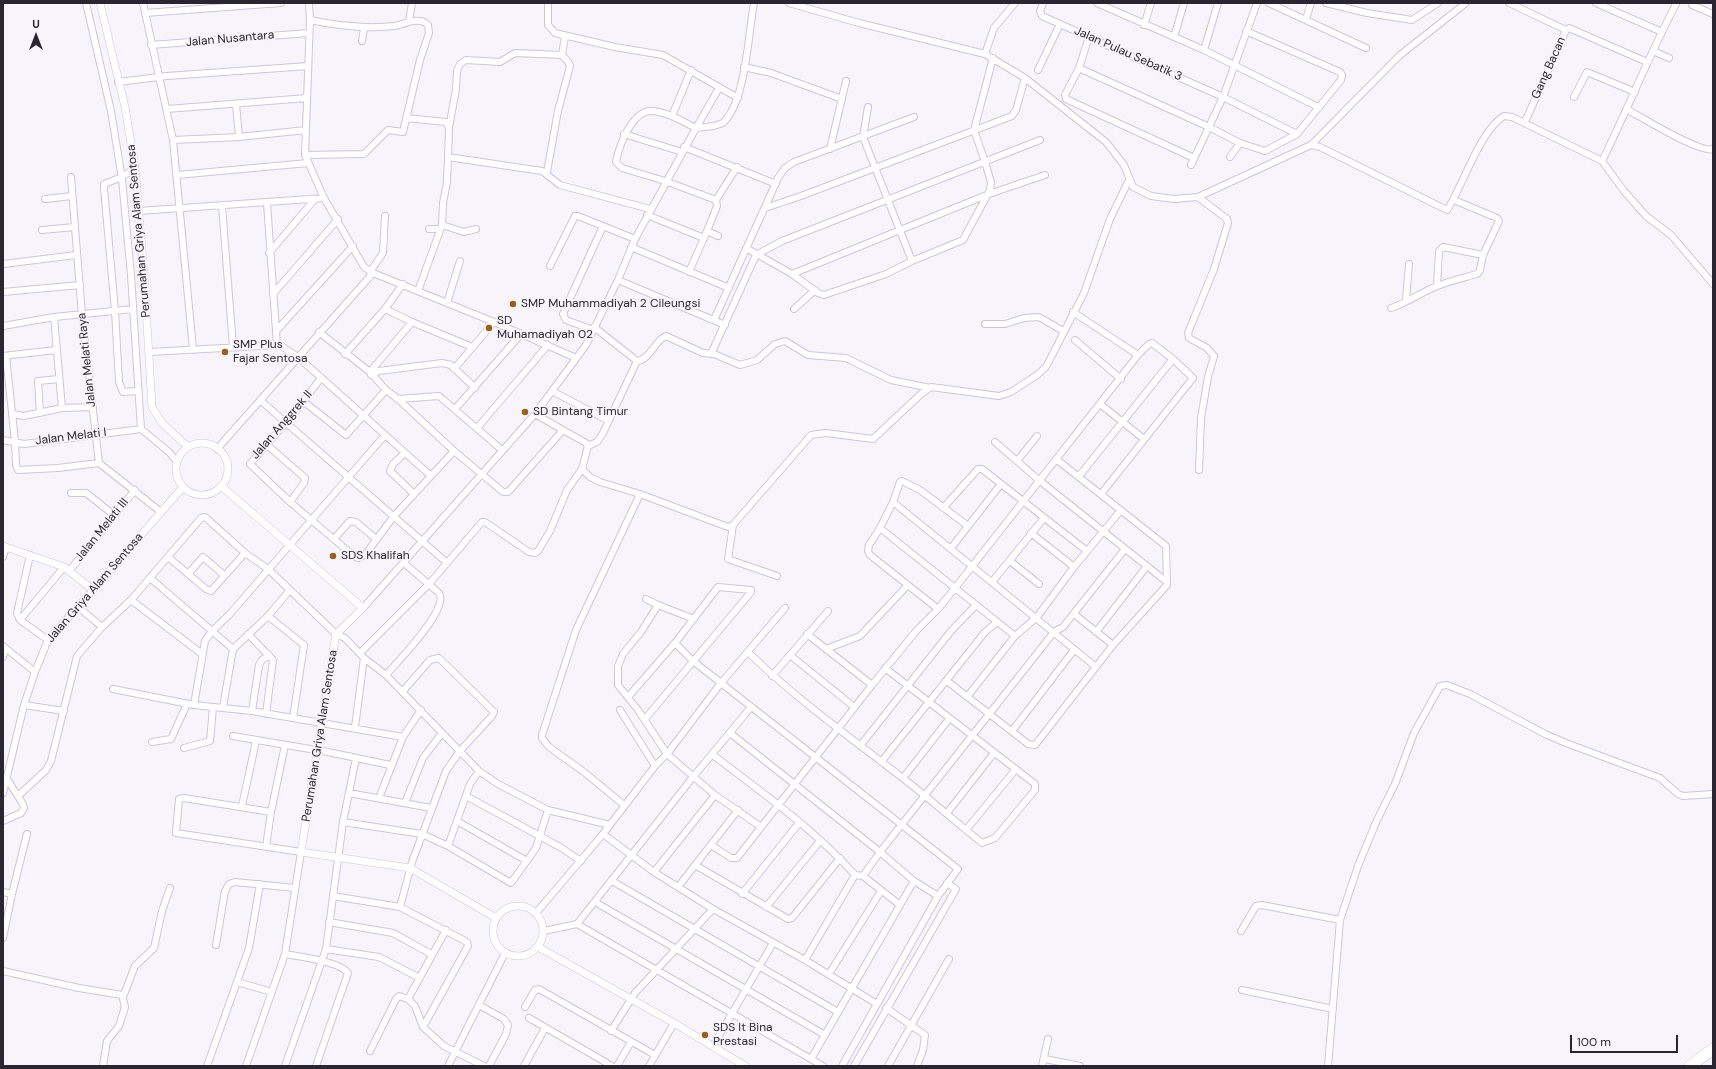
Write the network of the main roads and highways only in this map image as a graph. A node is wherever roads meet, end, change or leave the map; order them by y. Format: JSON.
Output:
{"nodes":[{"id":1,"x":1713,"y":1049,"type":"edge"},
{"id":2,"x":1690,"y":1066,"type":"edge"}],
"edges":[{"from":1,"to":2,"type":"highway"}]}
